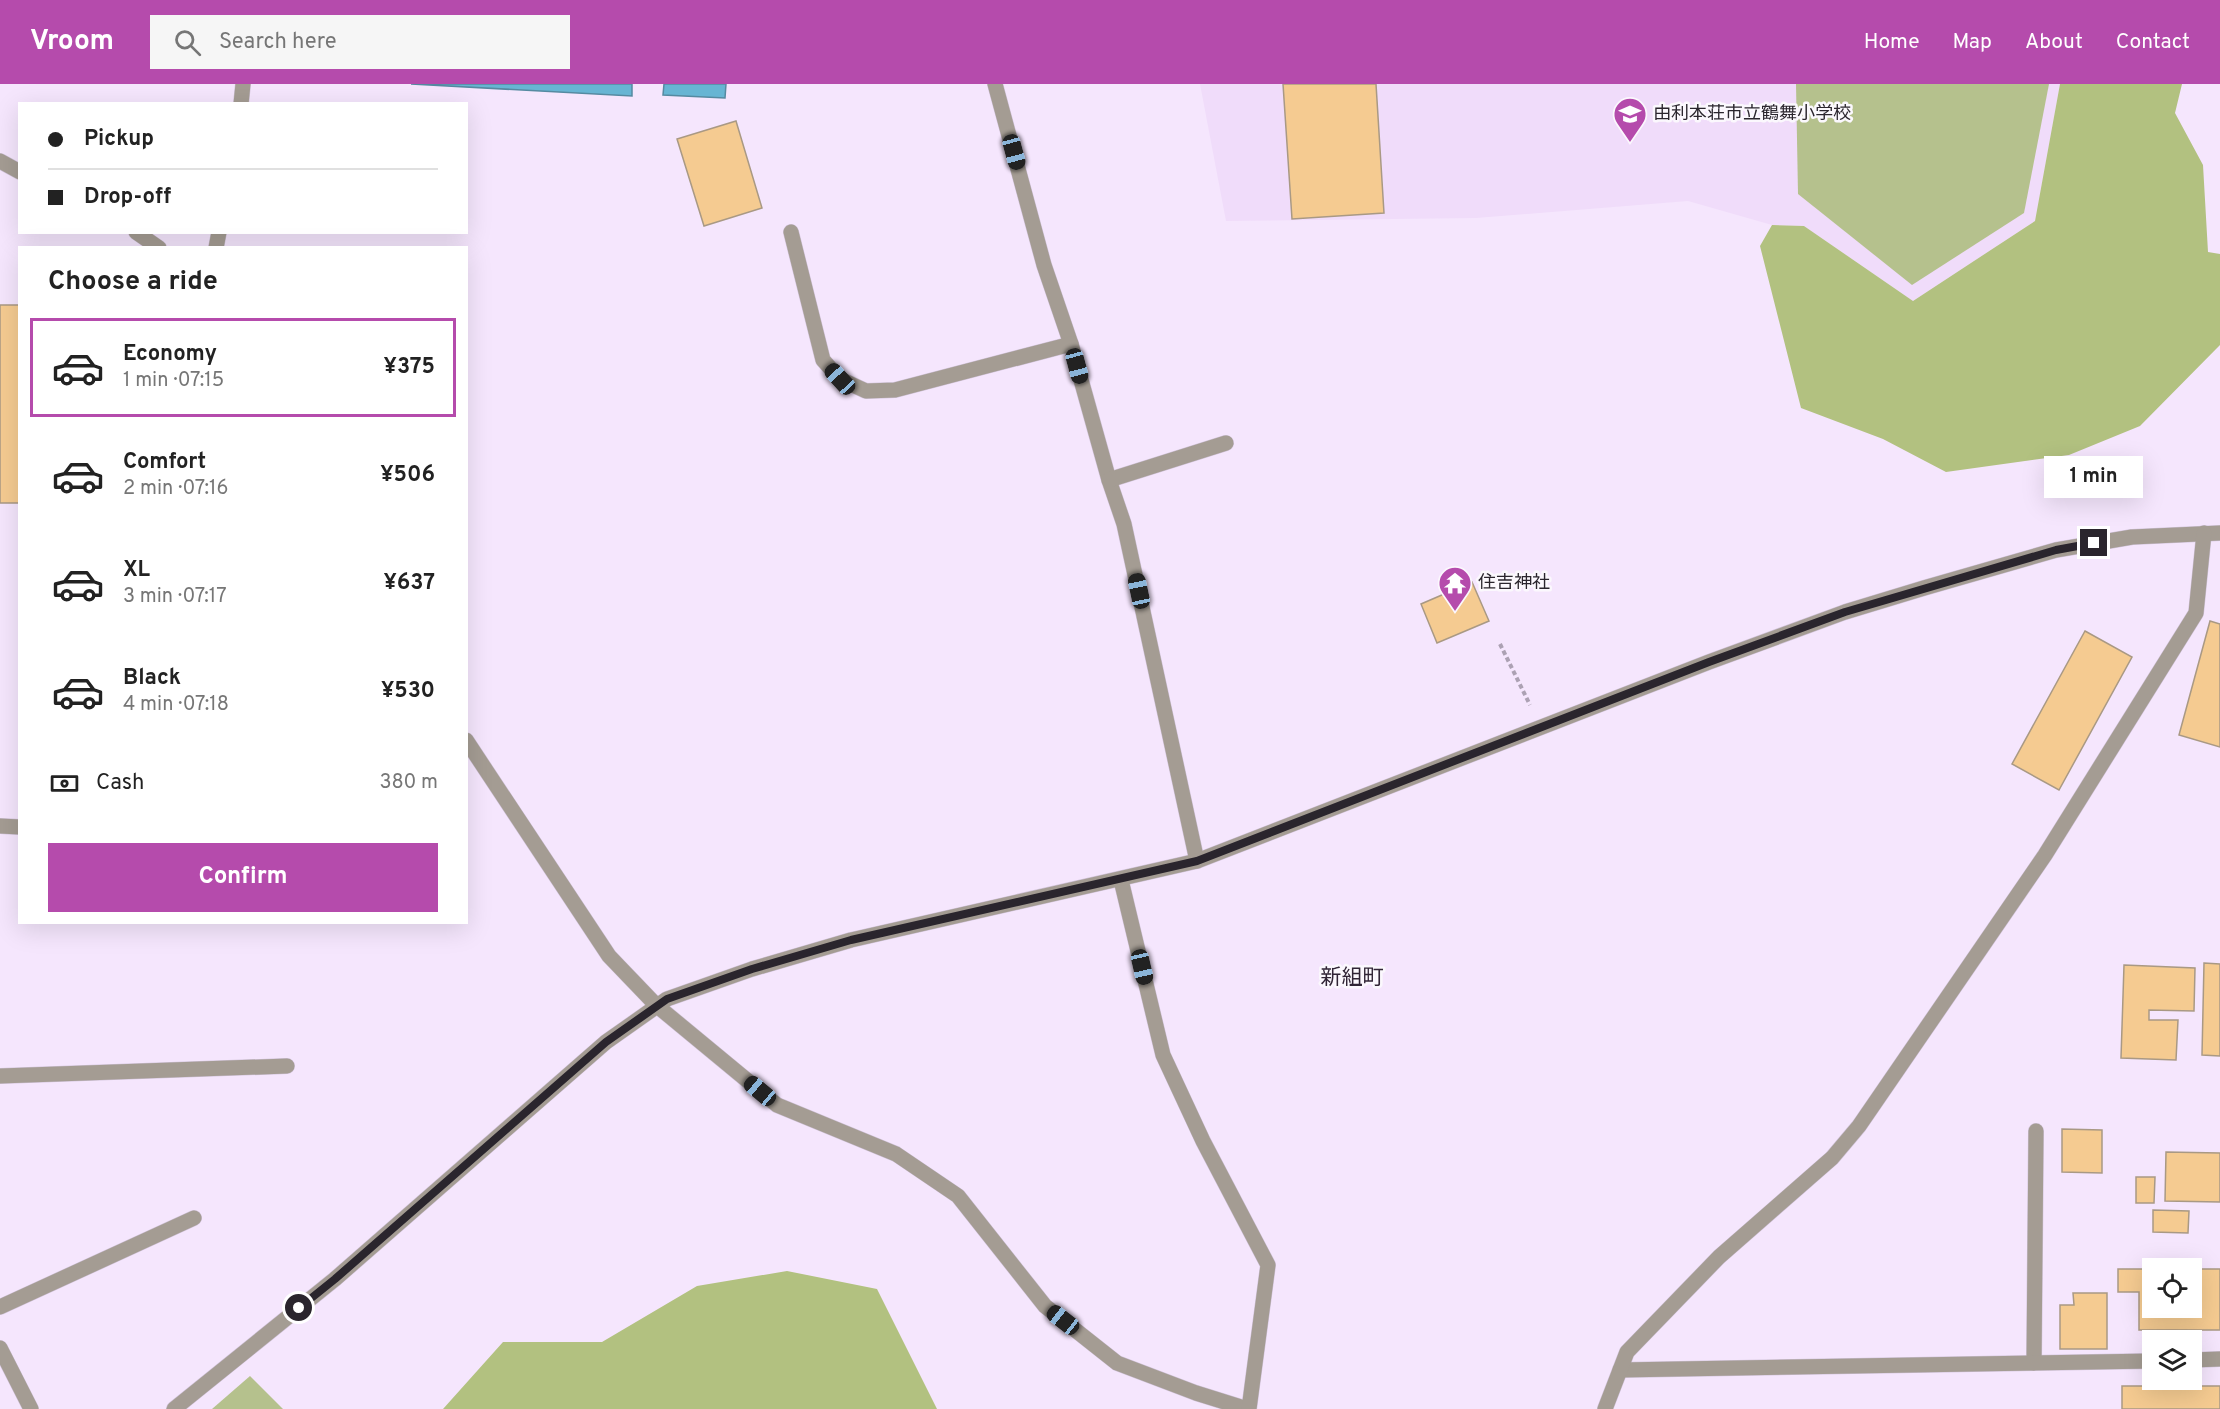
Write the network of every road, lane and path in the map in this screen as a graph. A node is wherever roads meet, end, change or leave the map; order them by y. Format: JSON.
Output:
{"nodes":[{"id":1,"x":243,"y":84,"type":"edge"},
{"id":2,"x":995,"y":84,"type":"edge"},
{"id":3,"x":241,"y":102,"type":"edge"},
{"id":4,"x":0,"y":161,"type":"edge"},
{"id":5,"x":18,"y":171,"type":"edge"},
{"id":6,"x":791,"y":232,"type":"dead end"},
{"id":7,"x":139,"y":234,"type":"edge"},
{"id":8,"x":156,"y":246,"type":"edge"},
{"id":9,"x":1071,"y":344,"type":"junction"},
{"id":10,"x":1226,"y":443,"type":"dead end"},
{"id":11,"x":1109,"y":480,"type":"junction"},
{"id":12,"x":2212,"y":533,"type":"edge"},
{"id":13,"x":1500,"y":644,"type":"dead end"},
{"id":14,"x":1540,"y":727,"type":"junction"},
{"id":15,"x":468,"y":743,"type":"edge"},
{"id":16,"x":0,"y":826,"type":"edge"},
{"id":17,"x":18,"y":827,"type":"edge"},
{"id":18,"x":1197,"y":861,"type":"junction"},
{"id":19,"x":1121,"y":880,"type":"junction"},
{"id":20,"x":656,"y":1005,"type":"junction"},
{"id":21,"x":286,"y":1066,"type":"dead end"},
{"id":22,"x":0,"y":1076,"type":"edge"},
{"id":23,"x":2036,"y":1131,"type":"dead end"},
{"id":24,"x":194,"y":1218,"type":"dead end"},
{"id":25,"x":0,"y":1307,"type":"edge"},
{"id":26,"x":0,"y":1348,"type":"edge"},
{"id":27,"x":2220,"y":1359,"type":"edge"},
{"id":28,"x":2202,"y":1360,"type":"edge"},
{"id":29,"x":2142,"y":1361,"type":"edge"},
{"id":30,"x":2034,"y":1363,"type":"junction"},
{"id":31,"x":1620,"y":1370,"type":"junction"},
{"id":32,"x":31,"y":1409,"type":"edge"},
{"id":33,"x":174,"y":1409,"type":"edge"},
{"id":34,"x":1247,"y":1409,"type":"edge"},
{"id":35,"x":1605,"y":1409,"type":"edge"}],
"edges":[{"from":1,"to":3,"type":"street"},
{"from":2,"to":9,"type":"street"},
{"from":4,"to":5,"type":"street"},
{"from":6,"to":9,"type":"street"},
{"from":7,"to":8,"type":"street"},
{"from":9,"to":11,"type":"street"},
{"from":10,"to":11,"type":"street"},
{"from":11,"to":18,"type":"street"},
{"from":12,"to":14,"type":"street"},
{"from":12,"to":31,"type":"street"},
{"from":13,"to":14,"type":"path"},
{"from":14,"to":18,"type":"street"},
{"from":15,"to":20,"type":"street"},
{"from":16,"to":17,"type":"street"},
{"from":18,"to":19,"type":"street"},
{"from":19,"to":20,"type":"street"},
{"from":19,"to":34,"type":"street"},
{"from":20,"to":33,"type":"street"},
{"from":20,"to":34,"type":"street"},
{"from":21,"to":22,"type":"street"},
{"from":23,"to":30,"type":"street"},
{"from":24,"to":25,"type":"street"},
{"from":26,"to":32,"type":"street"},
{"from":27,"to":28,"type":"street"},
{"from":29,"to":30,"type":"street"},
{"from":30,"to":31,"type":"street"},
{"from":31,"to":35,"type":"street"}]}
